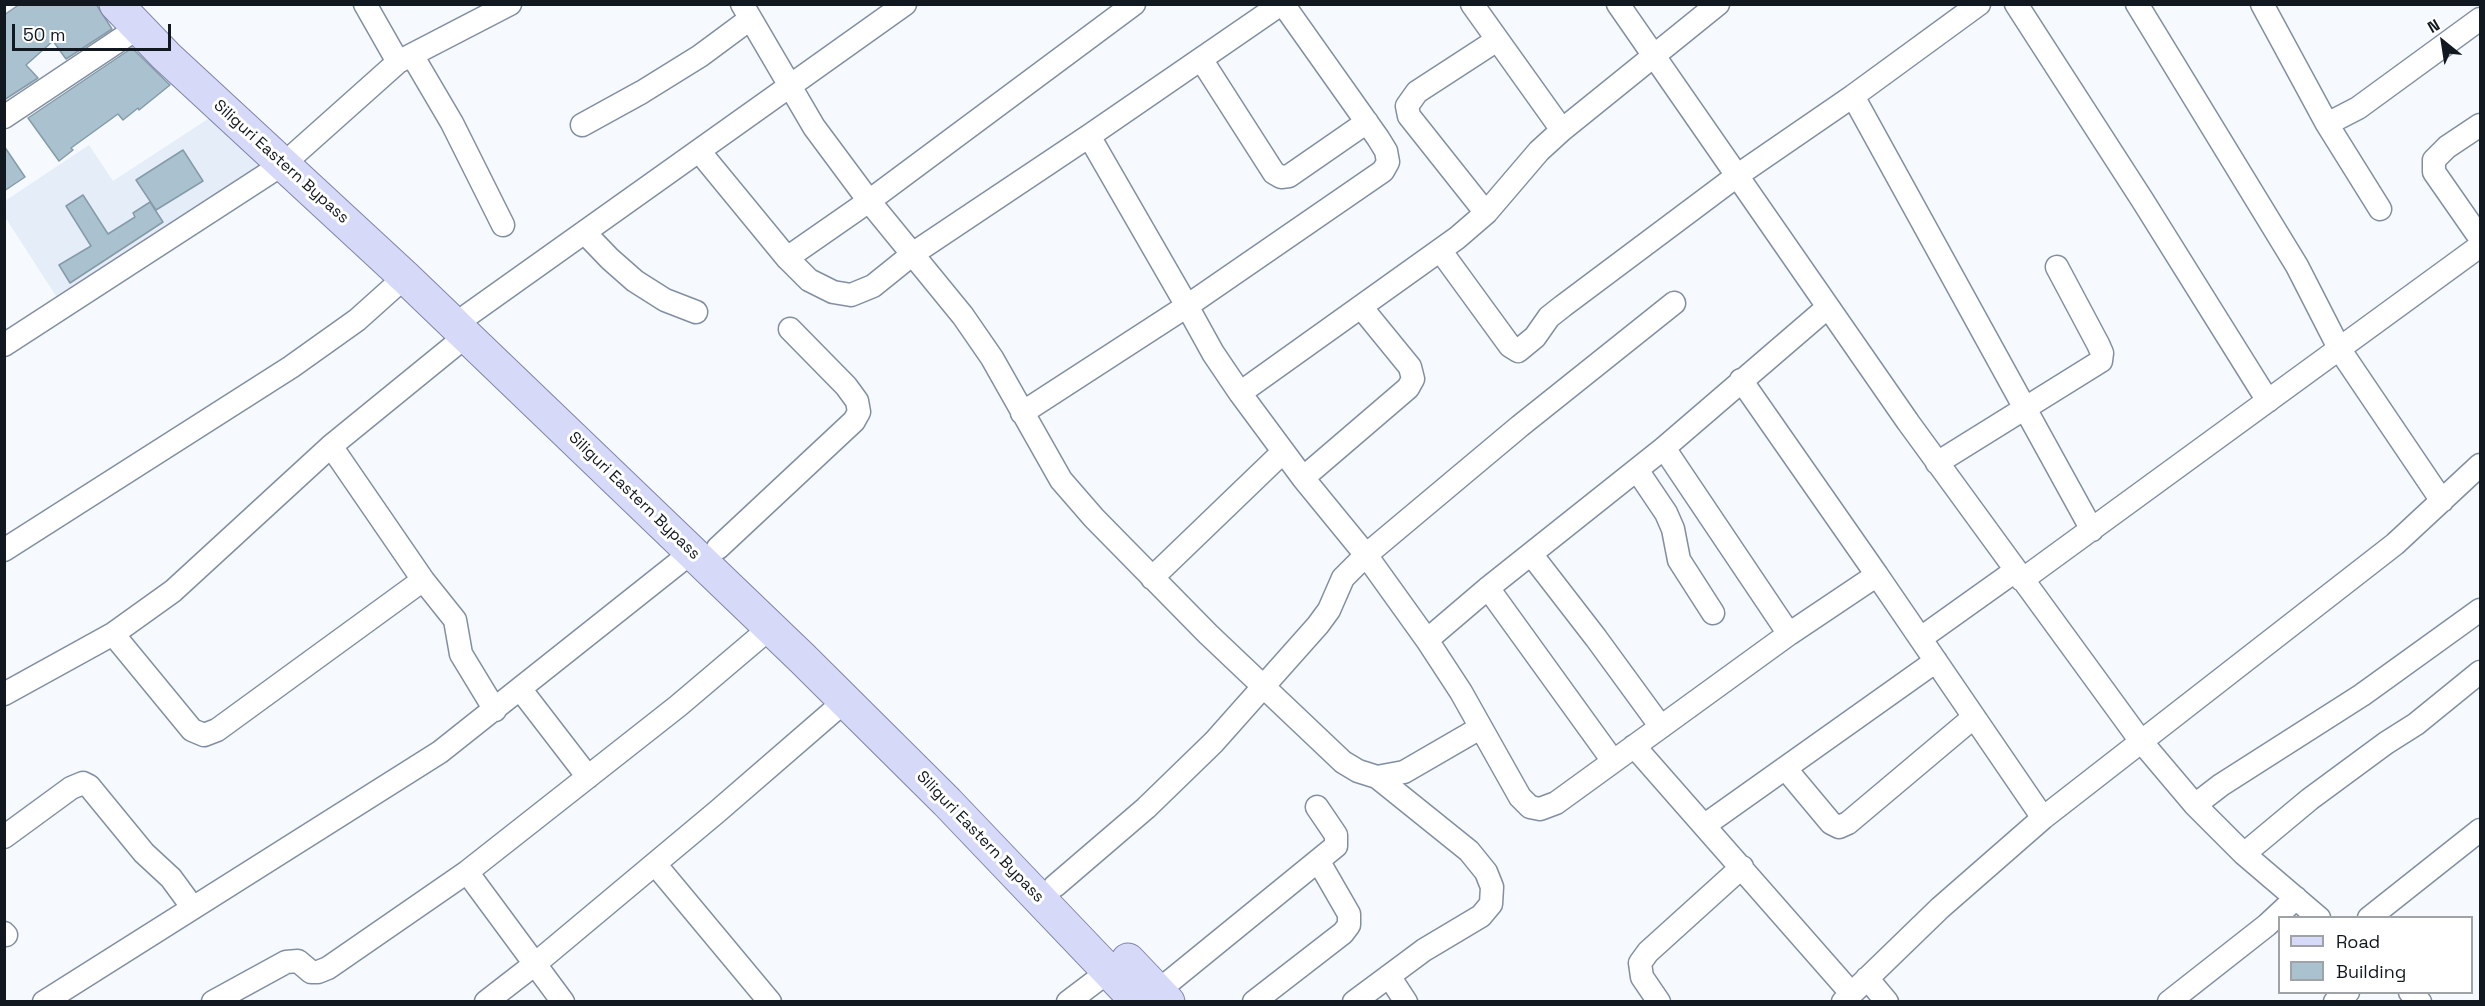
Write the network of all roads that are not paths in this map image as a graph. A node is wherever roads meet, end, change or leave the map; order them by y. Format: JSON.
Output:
{"nodes":[{"id":1,"x":116,"y":4,"type":"edge"},
{"id":2,"x":364,"y":4,"type":"edge"},
{"id":3,"x":510,"y":4,"type":"edge"},
{"id":4,"x":905,"y":4,"type":"edge"},
{"id":5,"x":1134,"y":4,"type":"edge"},
{"id":6,"x":1282,"y":4,"type":"edge"},
{"id":7,"x":1472,"y":4,"type":"edge"},
{"id":8,"x":1618,"y":4,"type":"edge"},
{"id":9,"x":1718,"y":4,"type":"edge"},
{"id":10,"x":1979,"y":4,"type":"edge"},
{"id":11,"x":2016,"y":4,"type":"edge"},
{"id":12,"x":2138,"y":4,"type":"edge"},
{"id":13,"x":2266,"y":6,"type":"edge"},
{"id":14,"x":746,"y":12,"type":"edge"},
{"id":15,"x":143,"y":16,"type":"edge"},
{"id":16,"x":2481,"y":19,"type":"edge"},
{"id":17,"x":1497,"y":40,"type":"junction"},
{"id":18,"x":1653,"y":57,"type":"junction"},
{"id":19,"x":405,"y":59,"type":"junction"},
{"id":20,"x":1201,"y":59,"type":"junction"},
{"id":21,"x":789,"y":86,"type":"junction"},
{"id":22,"x":1853,"y":96,"type":"junction"},
{"id":23,"x":4,"y":117,"type":"edge"},
{"id":24,"x":1367,"y":123,"type":"junction"},
{"id":25,"x":2327,"y":124,"type":"junction"},
{"id":26,"x":582,"y":125,"type":"dead end"},
{"id":27,"x":2481,"y":125,"type":"edge"},
{"id":28,"x":1562,"y":130,"type":"junction"},
{"id":29,"x":1089,"y":136,"type":"junction"},
{"id":30,"x":699,"y":151,"type":"junction"},
{"id":31,"x":290,"y":159,"type":"junction"},
{"id":32,"x":1738,"y":175,"type":"junction"},
{"id":33,"x":869,"y":201,"type":"junction"},
{"id":34,"x":2380,"y":208,"type":"dead end"},
{"id":35,"x":1486,"y":213,"type":"junction"},
{"id":36,"x":503,"y":225,"type":"dead end"},
{"id":37,"x":585,"y":233,"type":"junction"},
{"id":38,"x":2481,"y":238,"type":"edge"},
{"id":39,"x":2481,"y":246,"type":"edge"},
{"id":40,"x":1440,"y":250,"type":"junction"},
{"id":41,"x":914,"y":253,"type":"junction"},
{"id":42,"x":787,"y":258,"type":"junction"},
{"id":43,"x":2057,"y":267,"type":"dead end"},
{"id":44,"x":405,"y":277,"type":"junction"},
{"id":45,"x":1674,"y":303,"type":"dead end"},
{"id":46,"x":1187,"y":306,"type":"junction"},
{"id":47,"x":1360,"y":307,"type":"junction"},
{"id":48,"x":1828,"y":307,"type":"junction"},
{"id":49,"x":696,"y":312,"type":"dead end"},
{"id":50,"x":467,"y":325,"type":"junction"},
{"id":51,"x":790,"y":329,"type":"dead end"},
{"id":52,"x":4,"y":345,"type":"edge"},
{"id":53,"x":2340,"y":350,"type":"junction"},
{"id":54,"x":1740,"y":380,"type":"junction"},
{"id":55,"x":1240,"y":393,"type":"junction"},
{"id":56,"x":2268,"y":401,"type":"junction"},
{"id":57,"x":2025,"y":408,"type":"junction"},
{"id":58,"x":1022,"y":413,"type":"junction"},
{"id":59,"x":332,"y":446,"type":"junction"},
{"id":60,"x":1664,"y":448,"type":"junction"},
{"id":61,"x":1283,"y":452,"type":"junction"},
{"id":62,"x":1937,"y":463,"type":"junction"},
{"id":63,"x":2481,"y":465,"type":"edge"},
{"id":64,"x":1637,"y":470,"type":"junction"},
{"id":65,"x":1303,"y":478,"type":"junction"},
{"id":66,"x":2442,"y":501,"type":"junction"},
{"id":67,"x":2092,"y":530,"type":"junction"},
{"id":68,"x":4,"y":550,"type":"edge"},
{"id":69,"x":705,"y":550,"type":"junction"},
{"id":70,"x":1531,"y":554,"type":"junction"},
{"id":71,"x":1366,"y":555,"type":"junction"},
{"id":72,"x":1877,"y":575,"type":"junction"},
{"id":73,"x":2018,"y":576,"type":"junction"},
{"id":74,"x":1152,"y":578,"type":"junction"},
{"id":75,"x":423,"y":580,"type":"junction"},
{"id":76,"x":1488,"y":588,"type":"junction"},
{"id":77,"x":2481,"y":610,"type":"edge"},
{"id":78,"x":1713,"y":613,"type":"dead end"},
{"id":79,"x":770,"y":628,"type":"junction"},
{"id":80,"x":113,"y":634,"type":"junction"},
{"id":81,"x":1789,"y":634,"type":"junction"},
{"id":82,"x":1921,"y":638,"type":"junction"},
{"id":83,"x":1427,"y":640,"type":"junction"},
{"id":84,"x":1936,"y":661,"type":"junction"},
{"id":85,"x":2481,"y":672,"type":"edge"},
{"id":86,"x":1263,"y":687,"type":"junction"},
{"id":87,"x":521,"y":690,"type":"junction"},
{"id":88,"x":4,"y":694,"type":"edge"},
{"id":89,"x":845,"y":701,"type":"junction"},
{"id":90,"x":495,"y":710,"type":"junction"},
{"id":91,"x":1974,"y":717,"type":"junction"},
{"id":92,"x":1661,"y":727,"type":"junction"},
{"id":93,"x":1480,"y":728,"type":"junction"},
{"id":94,"x":2140,"y":740,"type":"junction"},
{"id":95,"x":1634,"y":746,"type":"junction"},
{"id":96,"x":1614,"y":761,"type":"junction"},
{"id":97,"x":1785,"y":768,"type":"junction"},
{"id":98,"x":588,"y":777,"type":"junction"},
{"id":99,"x":1377,"y":777,"type":"junction"},
{"id":100,"x":2194,"y":805,"type":"junction"},
{"id":101,"x":1317,"y":807,"type":"dead end"},
{"id":102,"x":2043,"y":818,"type":"junction"},
{"id":103,"x":1705,"y":825,"type":"junction"},
{"id":104,"x":2481,"y":830,"type":"edge"},
{"id":105,"x":4,"y":837,"type":"edge"},
{"id":106,"x":2244,"y":854,"type":"junction"},
{"id":107,"x":1318,"y":862,"type":"junction"},
{"id":108,"x":655,"y":864,"type":"junction"},
{"id":109,"x":1742,"y":867,"type":"junction"},
{"id":110,"x":467,"y":872,"type":"junction"},
{"id":111,"x":1055,"y":886,"type":"junction"},
{"id":112,"x":2296,"y":898,"type":"junction"},
{"id":113,"x":193,"y":908,"type":"junction"},
{"id":114,"x":2317,"y":916,"type":"edge"},
{"id":115,"x":2372,"y":916,"type":"edge"},
{"id":116,"x":535,"y":964,"type":"junction"},
{"id":117,"x":1109,"y":971,"type":"junction"},
{"id":118,"x":1389,"y":976,"type":"junction"},
{"id":119,"x":1853,"y":991,"type":"edge"},
{"id":120,"x":1155,"y":998,"type":"edge"},
{"id":121,"x":44,"y":1002,"type":"edge"},
{"id":122,"x":213,"y":1002,"type":"edge"},
{"id":123,"x":486,"y":1002,"type":"edge"},
{"id":124,"x":563,"y":1002,"type":"edge"},
{"id":125,"x":770,"y":1002,"type":"edge"},
{"id":126,"x":1068,"y":1002,"type":"edge"},
{"id":127,"x":1254,"y":1002,"type":"edge"},
{"id":128,"x":1354,"y":1002,"type":"edge"},
{"id":129,"x":1406,"y":1002,"type":"edge"},
{"id":130,"x":1659,"y":1002,"type":"edge"},
{"id":131,"x":1887,"y":1002,"type":"edge"},
{"id":132,"x":2169,"y":1002,"type":"edge"}],
"edges":[{"from":1,"to":15,"type":"main road","name":"Siliguri Eastern Bypass"},
{"from":2,"to":19,"type":"street"},
{"from":3,"to":19,"type":"street"},
{"from":4,"to":21,"type":"street"},
{"from":5,"to":33,"type":"street"},
{"from":6,"to":20,"type":"street"},
{"from":6,"to":24,"type":"street"},
{"from":7,"to":17,"type":"street"},
{"from":8,"to":18,"type":"street"},
{"from":9,"to":18,"type":"street"},
{"from":10,"to":22,"type":"street"},
{"from":11,"to":56,"type":"street"},
{"from":12,"to":53,"type":"street"},
{"from":13,"to":25,"type":"street"},
{"from":14,"to":21,"type":"street"},
{"from":14,"to":26,"type":"street"},
{"from":15,"to":23,"type":"street"},
{"from":15,"to":31,"type":"main road","name":"Siliguri Eastern Bypass"},
{"from":16,"to":25,"type":"street"},
{"from":17,"to":28,"type":"street"},
{"from":17,"to":35,"type":"street"},
{"from":18,"to":28,"type":"street"},
{"from":18,"to":32,"type":"street"},
{"from":19,"to":31,"type":"street"},
{"from":19,"to":36,"type":"street"},
{"from":20,"to":24,"type":"street"},
{"from":20,"to":29,"type":"street"},
{"from":21,"to":30,"type":"street"},
{"from":21,"to":33,"type":"street"},
{"from":22,"to":32,"type":"street"},
{"from":22,"to":57,"type":"street"},
{"from":24,"to":46,"type":"street"},
{"from":25,"to":34,"type":"street"},
{"from":27,"to":38,"type":"street"},
{"from":28,"to":35,"type":"street"},
{"from":29,"to":41,"type":"street"},
{"from":29,"to":46,"type":"street"},
{"from":30,"to":37,"type":"street"},
{"from":30,"to":42,"type":"street"},
{"from":31,"to":44,"type":"main road","name":"Siliguri Eastern Bypass"},
{"from":31,"to":50,"type":"main road","name":"Siliguri Eastern Bypass"},
{"from":31,"to":52,"type":"street"},
{"from":32,"to":40,"type":"street"},
{"from":32,"to":48,"type":"street"},
{"from":33,"to":41,"type":"street"},
{"from":33,"to":42,"type":"street"},
{"from":35,"to":40,"type":"street"},
{"from":37,"to":49,"type":"street"},
{"from":37,"to":50,"type":"street"},
{"from":39,"to":53,"type":"street"},
{"from":40,"to":47,"type":"street"},
{"from":41,"to":42,"type":"street"},
{"from":41,"to":58,"type":"street"},
{"from":43,"to":57,"type":"street"},
{"from":44,"to":50,"type":"main road","name":"Siliguri Eastern Bypass"},
{"from":44,"to":68,"type":"street"},
{"from":45,"to":71,"type":"street"},
{"from":46,"to":55,"type":"street"},
{"from":46,"to":58,"type":"street"},
{"from":47,"to":55,"type":"street"},
{"from":47,"to":65,"type":"street"},
{"from":48,"to":54,"type":"street"},
{"from":48,"to":62,"type":"street"},
{"from":50,"to":59,"type":"street"},
{"from":50,"to":69,"type":"main road","name":"Siliguri Eastern Bypass"},
{"from":51,"to":69,"type":"street"},
{"from":53,"to":56,"type":"street"},
{"from":53,"to":66,"type":"street"},
{"from":54,"to":60,"type":"street"},
{"from":54,"to":72,"type":"street"},
{"from":55,"to":61,"type":"street"},
{"from":56,"to":67,"type":"street"},
{"from":57,"to":62,"type":"street"},
{"from":57,"to":67,"type":"street"},
{"from":58,"to":74,"type":"street"},
{"from":59,"to":75,"type":"street"},
{"from":59,"to":80,"type":"street"},
{"from":60,"to":64,"type":"street"},
{"from":60,"to":81,"type":"street"},
{"from":61,"to":65,"type":"street"},
{"from":61,"to":74,"type":"street"},
{"from":62,"to":73,"type":"street"},
{"from":63,"to":66,"type":"street"},
{"from":64,"to":70,"type":"street"},
{"from":64,"to":78,"type":"street"},
{"from":65,"to":71,"type":"street"},
{"from":66,"to":94,"type":"street"},
{"from":67,"to":73,"type":"street"},
{"from":69,"to":79,"type":"main road","name":"Siliguri Eastern Bypass"},
{"from":69,"to":87,"type":"street"},
{"from":69,"to":111,"type":"main road","name":"Siliguri Eastern Bypass"},
{"from":70,"to":76,"type":"street"},
{"from":70,"to":92,"type":"street"},
{"from":71,"to":83,"type":"street"},
{"from":71,"to":86,"type":"street"},
{"from":72,"to":81,"type":"street"},
{"from":72,"to":82,"type":"street"},
{"from":73,"to":82,"type":"street"},
{"from":73,"to":94,"type":"street"},
{"from":74,"to":86,"type":"street"},
{"from":75,"to":80,"type":"street"},
{"from":75,"to":90,"type":"street"},
{"from":76,"to":83,"type":"street"},
{"from":76,"to":96,"type":"street"},
{"from":77,"to":100,"type":"street"},
{"from":79,"to":89,"type":"main road","name":"Siliguri Eastern Bypass"},
{"from":79,"to":98,"type":"street"},
{"from":80,"to":88,"type":"street"},
{"from":81,"to":92,"type":"street"},
{"from":82,"to":84,"type":"street"},
{"from":83,"to":93,"type":"street"},
{"from":84,"to":91,"type":"street"},
{"from":84,"to":97,"type":"street"},
{"from":85,"to":106,"type":"street"},
{"from":86,"to":99,"type":"street"},
{"from":86,"to":111,"type":"street"},
{"from":87,"to":90,"type":"street"},
{"from":87,"to":98,"type":"street"},
{"from":89,"to":108,"type":"street"},
{"from":89,"to":117,"type":"main road","name":"Siliguri Eastern Bypass"},
{"from":90,"to":113,"type":"street"},
{"from":91,"to":97,"type":"street"},
{"from":91,"to":102,"type":"street"},
{"from":92,"to":95,"type":"street"},
{"from":93,"to":96,"type":"street"},
{"from":93,"to":99,"type":"street"},
{"from":94,"to":100,"type":"street"},
{"from":94,"to":102,"type":"street"},
{"from":95,"to":96,"type":"street"},
{"from":95,"to":103,"type":"street"},
{"from":97,"to":103,"type":"street"},
{"from":98,"to":110,"type":"street"},
{"from":99,"to":118,"type":"street"},
{"from":100,"to":106,"type":"street"},
{"from":101,"to":107,"type":"street"},
{"from":102,"to":119,"type":"street"},
{"from":103,"to":109,"type":"street"},
{"from":104,"to":115,"type":"street"},
{"from":105,"to":113,"type":"street"},
{"from":106,"to":112,"type":"street"},
{"from":107,"to":120,"type":"street"},
{"from":107,"to":127,"type":"street"},
{"from":108,"to":116,"type":"street"},
{"from":108,"to":125,"type":"street"},
{"from":109,"to":119,"type":"street"},
{"from":109,"to":130,"type":"street"},
{"from":110,"to":116,"type":"street"},
{"from":110,"to":122,"type":"street"},
{"from":111,"to":120,"type":"main road","name":"Siliguri Eastern Bypass"},
{"from":112,"to":114,"type":"street"},
{"from":112,"to":132,"type":"street"},
{"from":113,"to":121,"type":"street"},
{"from":116,"to":123,"type":"street"},
{"from":116,"to":124,"type":"street"},
{"from":117,"to":120,"type":"main road","name":"Siliguri Eastern Bypass"},
{"from":117,"to":126,"type":"street"},
{"from":118,"to":128,"type":"street"},
{"from":118,"to":129,"type":"street"},
{"from":119,"to":131,"type":"street"}]}
